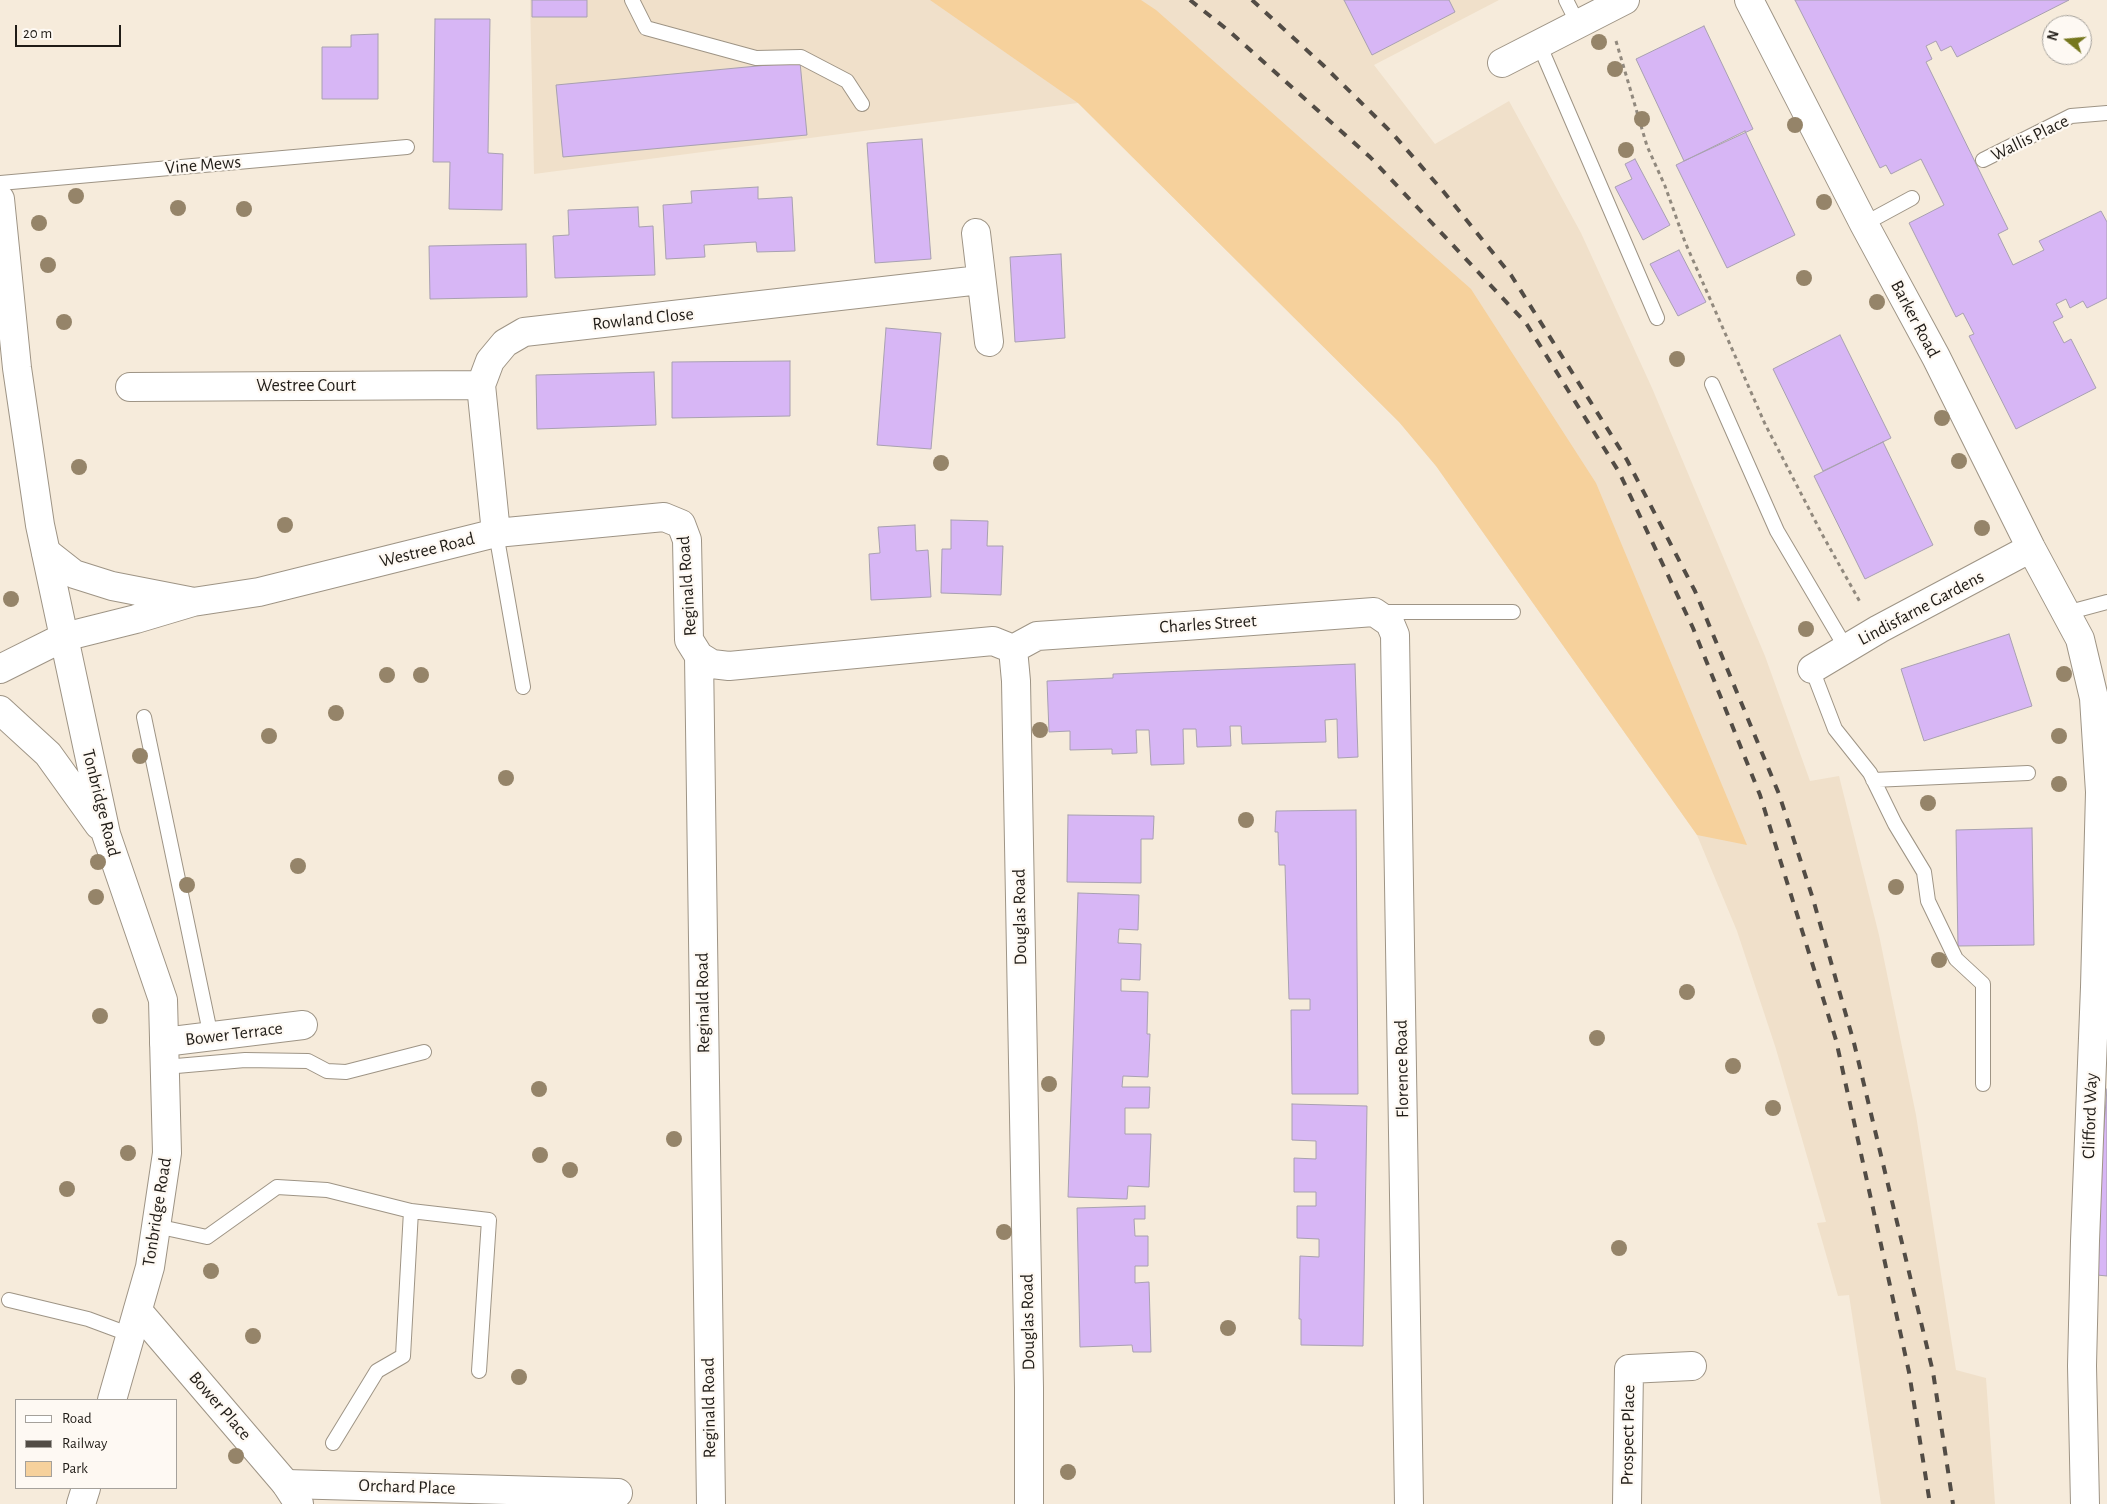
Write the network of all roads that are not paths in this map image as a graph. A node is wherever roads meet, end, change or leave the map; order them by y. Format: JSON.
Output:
{"nodes":[{"id":1,"x":632,"y":0,"type":"edge"},
{"id":2,"x":1566,"y":0,"type":"edge"},
{"id":3,"x":1749,"y":0,"type":"edge"},
{"id":4,"x":1614,"y":6,"type":"edge"},
{"id":5,"x":1578,"y":24,"type":"junction"},
{"id":6,"x":1539,"y":44,"type":"junction"},
{"id":7,"x":1502,"y":63,"type":"dead end"},
{"id":8,"x":862,"y":104,"type":"dead end"},
{"id":9,"x":2107,"y":113,"type":"edge"},
{"id":10,"x":407,"y":147,"type":"dead end"},
{"id":11,"x":1983,"y":160,"type":"dead end"},
{"id":12,"x":0,"y":183,"type":"edge"},
{"id":13,"x":1912,"y":198,"type":"dead end"},
{"id":14,"x":0,"y":199,"type":"edge"},
{"id":15,"x":1864,"y":224,"type":"junction"},
{"id":16,"x":976,"y":233,"type":"dead end"},
{"id":17,"x":980,"y":280,"type":"junction"},
{"id":18,"x":1657,"y":318,"type":"dead end"},
{"id":19,"x":989,"y":342,"type":"dead end"},
{"id":20,"x":1712,"y":384,"type":"dead end"},
{"id":21,"x":481,"y":385,"type":"junction"},
{"id":22,"x":130,"y":387,"type":"dead end"},
{"id":23,"x":664,"y":517,"type":"joint"},
{"id":24,"x":496,"y":533,"type":"junction"},
{"id":25,"x":2031,"y":548,"type":"junction"},
{"id":26,"x":46,"y":552,"type":"junction"},
{"id":27,"x":192,"y":602,"type":"junction"},
{"id":28,"x":2107,"y":602,"type":"edge"},
{"id":29,"x":1374,"y":612,"type":"junction"},
{"id":30,"x":1513,"y":612,"type":"dead end"},
{"id":31,"x":2066,"y":613,"type":"junction"},
{"id":32,"x":64,"y":637,"type":"junction"},
{"id":33,"x":2080,"y":639,"type":"joint"},
{"id":34,"x":1846,"y":648,"type":"junction"},
{"id":35,"x":1013,"y":649,"type":"junction"},
{"id":36,"x":698,"y":656,"type":"junction"},
{"id":37,"x":0,"y":669,"type":"edge"},
{"id":38,"x":1812,"y":669,"type":"joint"},
{"id":39,"x":523,"y":686,"type":"dead end"},
{"id":40,"x":0,"y":710,"type":"edge"},
{"id":41,"x":144,"y":717,"type":"dead end"},
{"id":42,"x":2028,"y":773,"type":"dead end"},
{"id":43,"x":1873,"y":780,"type":"junction"},
{"id":44,"x":106,"y":834,"type":"junction"},
{"id":45,"x":303,"y":1025,"type":"dead end"},
{"id":46,"x":211,"y":1038,"type":"junction"},
{"id":47,"x":424,"y":1052,"type":"dead end"},
{"id":48,"x":165,"y":1054,"type":"junction"},
{"id":49,"x":1982,"y":1084,"type":"dead end"},
{"id":50,"x":411,"y":1211,"type":"junction"},
{"id":51,"x":156,"y":1226,"type":"junction"},
{"id":52,"x":9,"y":1300,"type":"dead end"},
{"id":53,"x":135,"y":1323,"type":"junction"},
{"id":54,"x":1692,"y":1366,"type":"dead end"},
{"id":55,"x":479,"y":1371,"type":"dead end"},
{"id":56,"x":112,"y":1399,"type":"edge"},
{"id":57,"x":333,"y":1443,"type":"dead end"},
{"id":58,"x":86,"y":1489,"type":"edge"},
{"id":59,"x":618,"y":1493,"type":"dead end"},
{"id":60,"x":293,"y":1494,"type":"edge"},
{"id":61,"x":81,"y":1504,"type":"edge"},
{"id":62,"x":711,"y":1504,"type":"edge"},
{"id":63,"x":1029,"y":1504,"type":"edge"},
{"id":64,"x":1409,"y":1504,"type":"edge"},
{"id":65,"x":1627,"y":1504,"type":"edge"},
{"id":66,"x":2085,"y":1504,"type":"edge"}],
"edges":[{"from":1,"to":8,"type":"lane"},
{"from":2,"to":5,"type":"lane"},
{"from":3,"to":15,"type":"street","name":"Barker Road"},
{"from":4,"to":5,"type":"street"},
{"from":5,"to":6,"type":"street"},
{"from":6,"to":7,"type":"street"},
{"from":6,"to":18,"type":"lane"},
{"from":9,"to":11,"type":"lane","name":"Wallis Place"},
{"from":10,"to":12,"type":"lane","name":"Vine Mews"},
{"from":13,"to":15,"type":"lane"},
{"from":14,"to":26,"type":"street","name":"Tonbridge Road"},
{"from":15,"to":25,"type":"street","name":"Barker Road"},
{"from":16,"to":17,"type":"street"},
{"from":17,"to":19,"type":"street"},
{"from":17,"to":21,"type":"street","name":"Rowland Close"},
{"from":20,"to":34,"type":"lane"},
{"from":21,"to":22,"type":"street","name":"Westree Court"},
{"from":21,"to":24,"type":"street","name":"Rowland Close"},
{"from":23,"to":24,"type":"street","name":"Westree Road"},
{"from":23,"to":36,"type":"street","name":"Reginald Road"},
{"from":24,"to":27,"type":"street","name":"Westree Road"},
{"from":24,"to":39,"type":"lane"},
{"from":25,"to":31,"type":"street","name":"Barker Road"},
{"from":25,"to":34,"type":"street","name":"Lindisfarne Gardens"},
{"from":26,"to":27,"type":"street","name":"Westree Road"},
{"from":26,"to":32,"type":"street","name":"Tonbridge Road"},
{"from":27,"to":32,"type":"street","name":"Westree Road"},
{"from":28,"to":31,"type":"lane"},
{"from":29,"to":30,"type":"lane"},
{"from":29,"to":35,"type":"street","name":"Charles Street"},
{"from":29,"to":64,"type":"street","name":"Florence Road"},
{"from":31,"to":33,"type":"street","name":"Barker Road"},
{"from":32,"to":37,"type":"street","name":"Westree Road"},
{"from":32,"to":44,"type":"street","name":"Tonbridge Road"},
{"from":33,"to":66,"type":"street","name":"Clifford Way"},
{"from":34,"to":38,"type":"street","name":"Lindisfarne Gardens"},
{"from":35,"to":36,"type":"street"},
{"from":35,"to":63,"type":"street","name":"Douglas Road"},
{"from":36,"to":62,"type":"street","name":"Reginald Road"},
{"from":38,"to":43,"type":"lane"},
{"from":40,"to":44,"type":"street"},
{"from":41,"to":46,"type":"lane"},
{"from":42,"to":43,"type":"lane"},
{"from":43,"to":49,"type":"lane"},
{"from":44,"to":48,"type":"street","name":"Tonbridge Road"},
{"from":45,"to":46,"type":"street","name":"Bower Terrace"},
{"from":46,"to":48,"type":"street","name":"Bower Terrace"},
{"from":47,"to":48,"type":"lane"},
{"from":48,"to":51,"type":"street","name":"Tonbridge Road"},
{"from":50,"to":51,"type":"lane"},
{"from":50,"to":55,"type":"lane"},
{"from":50,"to":57,"type":"lane"},
{"from":51,"to":53,"type":"street","name":"Tonbridge Road"},
{"from":52,"to":53,"type":"lane"},
{"from":53,"to":56,"type":"street","name":"Tonbridge Road"},
{"from":53,"to":60,"type":"street","name":"Bower Place"},
{"from":54,"to":65,"type":"street","name":"Prospect Place"},
{"from":58,"to":61,"type":"street"},
{"from":59,"to":60,"type":"street","name":"Orchard Place"}]}
